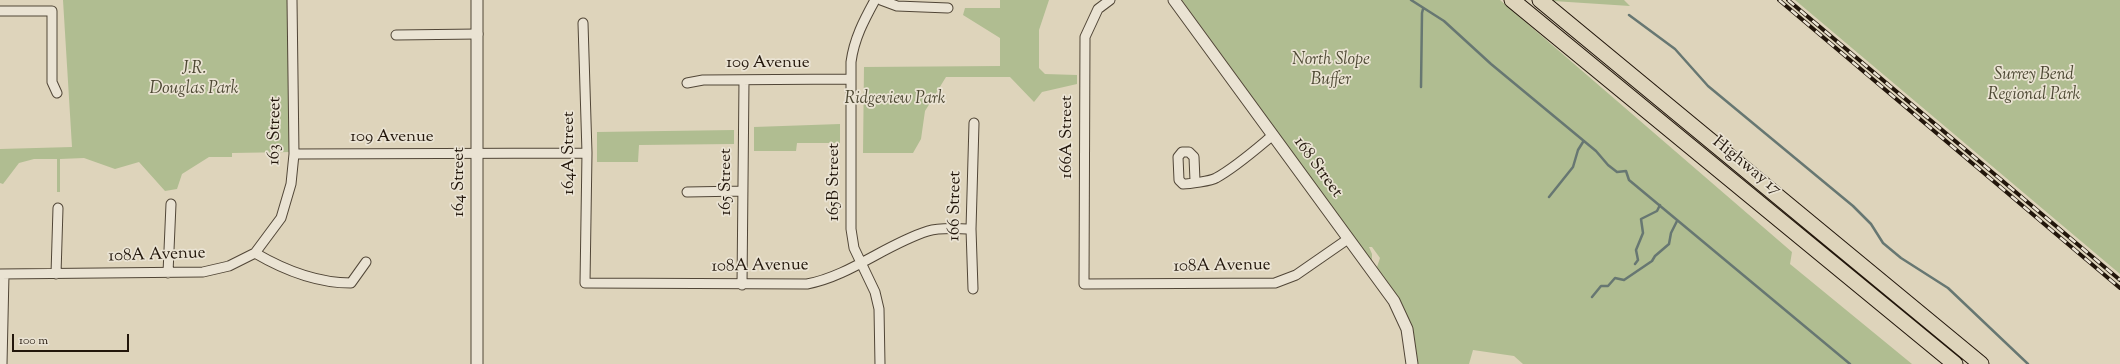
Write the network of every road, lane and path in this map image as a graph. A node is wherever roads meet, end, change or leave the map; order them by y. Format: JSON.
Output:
{"nodes":[{"id":1,"x":292,"y":0,"type":"edge"},
{"id":2,"x":478,"y":0,"type":"edge"},
{"id":3,"x":875,"y":0,"type":"edge"},
{"id":4,"x":881,"y":0,"type":"edge"},
{"id":5,"x":1110,"y":0,"type":"edge"},
{"id":6,"x":1174,"y":0,"type":"edge"},
{"id":7,"x":1540,"y":0,"type":"edge"},
{"id":8,"x":1517,"y":4,"type":"edge"},
{"id":9,"x":948,"y":8,"type":"dead end"},
{"id":10,"x":0,"y":11,"type":"edge"},
{"id":11,"x":583,"y":23,"type":"dead end"},
{"id":12,"x":478,"y":34,"type":"junction"},
{"id":13,"x":396,"y":35,"type":"dead end"},
{"id":14,"x":850,"y":79,"type":"junction"},
{"id":15,"x":744,"y":80,"type":"junction"},
{"id":16,"x":687,"y":83,"type":"dead end"},
{"id":17,"x":57,"y":94,"type":"dead end"},
{"id":18,"x":974,"y":123,"type":"dead end"},
{"id":19,"x":1273,"y":135,"type":"junction"},
{"id":20,"x":586,"y":153,"type":"junction"},
{"id":21,"x":294,"y":154,"type":"junction"},
{"id":22,"x":477,"y":154,"type":"junction"},
{"id":23,"x":1195,"y":181,"type":"dead end"},
{"id":24,"x":743,"y":191,"type":"junction"},
{"id":25,"x":688,"y":192,"type":"dead end"},
{"id":26,"x":171,"y":204,"type":"dead end"},
{"id":27,"x":58,"y":208,"type":"dead end"},
{"id":28,"x":971,"y":230,"type":"junction"},
{"id":29,"x":1348,"y":239,"type":"junction"},
{"id":30,"x":255,"y":253,"type":"junction"},
{"id":31,"x":366,"y":262,"type":"dead end"},
{"id":32,"x":860,"y":262,"type":"junction"},
{"id":33,"x":168,"y":273,"type":"junction"},
{"id":34,"x":2,"y":274,"type":"edge"},
{"id":35,"x":56,"y":274,"type":"junction"},
{"id":36,"x":585,"y":283,"type":"joint"},
{"id":37,"x":1084,"y":284,"type":"joint"},
{"id":38,"x":742,"y":285,"type":"junction"},
{"id":39,"x":973,"y":289,"type":"dead end"},
{"id":40,"x":2,"y":364,"type":"edge"},
{"id":41,"x":477,"y":364,"type":"edge"},
{"id":42,"x":880,"y":364,"type":"edge"},
{"id":43,"x":1412,"y":364,"type":"edge"},
{"id":44,"x":1955,"y":364,"type":"edge"},
{"id":45,"x":1981,"y":364,"type":"edge"}],
"edges":[{"from":1,"to":21,"type":"street","name":"163 Street"},
{"from":2,"to":12,"type":"street","name":"164 Street"},
{"from":3,"to":14,"type":"street","name":"165B Street"},
{"from":4,"to":9,"type":"street"},
{"from":5,"to":37,"type":"street","name":"166A Street"},
{"from":6,"to":19,"type":"street","name":"168 Street"},
{"from":7,"to":45,"type":"highway","name":"Highway 17"},
{"from":8,"to":44,"type":"highway","name":"Highway 17"},
{"from":10,"to":17,"type":"street"},
{"from":11,"to":20,"type":"street","name":"164A Street"},
{"from":12,"to":13,"type":"street"},
{"from":12,"to":22,"type":"street","name":"164 Street"},
{"from":14,"to":15,"type":"street","name":"109 Avenue"},
{"from":14,"to":32,"type":"street","name":"165B Street"},
{"from":15,"to":16,"type":"street","name":"109 Avenue"},
{"from":15,"to":24,"type":"street","name":"165 Street"},
{"from":18,"to":28,"type":"street","name":"166 Street"},
{"from":19,"to":23,"type":"street"},
{"from":19,"to":29,"type":"street","name":"168 Street"},
{"from":20,"to":22,"type":"street","name":"109 Avenue"},
{"from":20,"to":36,"type":"street","name":"164A Street"},
{"from":21,"to":22,"type":"street","name":"109 Avenue"},
{"from":21,"to":30,"type":"street","name":"163 Street"},
{"from":22,"to":41,"type":"street","name":"164 Street"},
{"from":24,"to":25,"type":"street"},
{"from":24,"to":38,"type":"street","name":"165 Street"},
{"from":26,"to":33,"type":"street"},
{"from":27,"to":35,"type":"street"},
{"from":28,"to":32,"type":"street","name":"108A Avenue"},
{"from":28,"to":39,"type":"street","name":"166 Street"},
{"from":29,"to":37,"type":"street","name":"108A Avenue"},
{"from":29,"to":43,"type":"street","name":"168 Street"},
{"from":30,"to":31,"type":"street"},
{"from":30,"to":33,"type":"street","name":"108A Avenue"},
{"from":32,"to":38,"type":"street","name":"108A Avenue"},
{"from":32,"to":42,"type":"street","name":"165B Street"},
{"from":33,"to":35,"type":"street","name":"108A Avenue"},
{"from":34,"to":35,"type":"street","name":"108A Avenue"},
{"from":34,"to":40,"type":"street"},
{"from":36,"to":38,"type":"street","name":"108A Avenue"}]}
